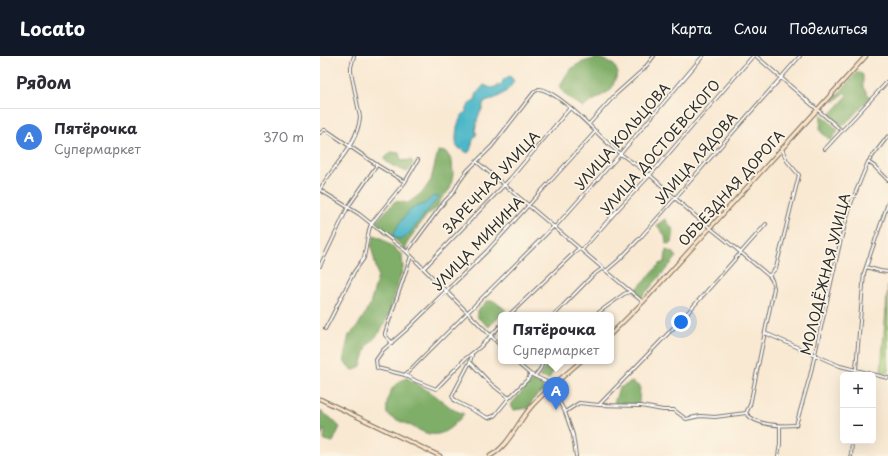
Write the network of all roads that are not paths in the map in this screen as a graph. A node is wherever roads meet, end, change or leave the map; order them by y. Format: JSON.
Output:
{"nodes":[{"id":1,"x":354,"y":56,"type":"edge"},
{"id":2,"x":654,"y":56,"type":"edge"},
{"id":3,"x":702,"y":56,"type":"edge"},
{"id":4,"x":753,"y":56,"type":"edge"},
{"id":5,"x":756,"y":56,"type":"edge"},
{"id":6,"x":800,"y":56,"type":"edge"},
{"id":7,"x":866,"y":56,"type":"edge"},
{"id":8,"x":780,"y":77,"type":"junction"},
{"id":9,"x":888,"y":81,"type":"edge"},
{"id":10,"x":570,"y":108,"type":"junction"},
{"id":11,"x":818,"y":109,"type":"junction"},
{"id":12,"x":589,"y":124,"type":"junction"},
{"id":13,"x":596,"y":131,"type":"junction"},
{"id":14,"x":842,"y":131,"type":"junction"},
{"id":15,"x":320,"y":133,"type":"edge"},
{"id":16,"x":888,"y":136,"type":"edge"},
{"id":17,"x":349,"y":146,"type":"junction"},
{"id":18,"x":782,"y":149,"type":"junction"},
{"id":19,"x":825,"y":149,"type":"dead end"},
{"id":20,"x":621,"y":153,"type":"junction"},
{"id":21,"x":418,"y":160,"type":"dead end"},
{"id":22,"x":477,"y":162,"type":"junction"},
{"id":23,"x":868,"y":162,"type":"junction"},
{"id":24,"x":377,"y":165,"type":"junction"},
{"id":25,"x":650,"y":175,"type":"junction"},
{"id":26,"x":888,"y":180,"type":"edge"},
{"id":27,"x":405,"y":182,"type":"junction"},
{"id":28,"x":504,"y":184,"type":"junction"},
{"id":29,"x":320,"y":190,"type":"edge"},
{"id":30,"x":675,"y":198,"type":"junction"},
{"id":31,"x":888,"y":203,"type":"edge"},
{"id":32,"x":529,"y":205,"type":"junction"},
{"id":33,"x":348,"y":207,"type":"junction"},
{"id":34,"x":371,"y":224,"type":"junction"},
{"id":35,"x":766,"y":224,"type":"dead end"},
{"id":36,"x":555,"y":227,"type":"junction"},
{"id":37,"x":710,"y":227,"type":"junction"},
{"id":38,"x":579,"y":248,"type":"junction"},
{"id":39,"x":582,"y":250,"type":"junction"},
{"id":40,"x":407,"y":252,"type":"junction"},
{"id":41,"x":742,"y":252,"type":"junction"},
{"id":42,"x":411,"y":256,"type":"junction"},
{"id":43,"x":320,"y":266,"type":"edge"},
{"id":44,"x":866,"y":267,"type":"junction"},
{"id":45,"x":424,"y":268,"type":"junction"},
{"id":46,"x":602,"y":268,"type":"junction"},
{"id":47,"x":606,"y":271,"type":"junction"},
{"id":48,"x":888,"y":272,"type":"edge"},
{"id":49,"x":769,"y":276,"type":"junction"},
{"id":50,"x":447,"y":290,"type":"junction"},
{"id":51,"x":629,"y":292,"type":"junction"},
{"id":52,"x":642,"y":302,"type":"junction"},
{"id":53,"x":513,"y":312,"type":"edge"},
{"id":54,"x":557,"y":312,"type":"edge"},
{"id":55,"x":600,"y":312,"type":"edge"},
{"id":56,"x":468,"y":313,"type":"junction"},
{"id":57,"x":498,"y":328,"type":"edge"},
{"id":58,"x":325,"y":329,"type":"dead end"},
{"id":59,"x":614,"y":331,"type":"edge"},
{"id":60,"x":765,"y":333,"type":"junction"},
{"id":61,"x":491,"y":336,"type":"junction"},
{"id":62,"x":392,"y":343,"type":"junction"},
{"id":63,"x":498,"y":343,"type":"edge"},
{"id":64,"x":472,"y":354,"type":"junction"},
{"id":65,"x":814,"y":355,"type":"junction"},
{"id":66,"x":470,"y":362,"type":"junction"},
{"id":67,"x":518,"y":364,"type":"edge"},
{"id":68,"x":543,"y":364,"type":"edge"},
{"id":69,"x":578,"y":364,"type":"edge"},
{"id":70,"x":857,"y":369,"type":"junction"},
{"id":71,"x":530,"y":374,"type":"junction"},
{"id":72,"x":405,"y":375,"type":"junction"},
{"id":73,"x":535,"y":376,"type":"junction"},
{"id":74,"x":888,"y":378,"type":"edge"},
{"id":75,"x":551,"y":387,"type":"junction"},
{"id":76,"x":509,"y":398,"type":"junction"},
{"id":77,"x":320,"y":399,"type":"edge"},
{"id":78,"x":599,"y":405,"type":"junction"},
{"id":79,"x":565,"y":412,"type":"junction"},
{"id":80,"x":746,"y":413,"type":"junction"},
{"id":81,"x":780,"y":426,"type":"junction"},
{"id":82,"x":852,"y":444,"type":"edge"},
{"id":83,"x":440,"y":456,"type":"edge"},
{"id":84,"x":490,"y":456,"type":"edge"},
{"id":85,"x":576,"y":456,"type":"edge"},
{"id":86,"x":778,"y":456,"type":"edge"},
{"id":87,"x":850,"y":456,"type":"edge"}],
"edges":[{"from":1,"to":17,"type":"street"},
{"from":2,"to":12,"type":"street"},
{"from":3,"to":20,"type":"street","name":"УЛИЦА КОЛЬЦОВА"},
{"from":4,"to":25,"type":"street","name":"УЛИЦА ДОСТОЕВСКОГО"},
{"from":5,"to":8,"type":"street"},
{"from":6,"to":8,"type":"street","name":"УЛИЦА ЛЯДОВА"},
{"from":7,"to":11,"type":"main road","name":"ОБЪЕЗДНАЯ ДОРОГА"},
{"from":8,"to":11,"type":"street"},
{"from":8,"to":30,"type":"street","name":"УЛИЦА ЛЯДОВА"},
{"from":9,"to":14,"type":"street"},
{"from":10,"to":12,"type":"street"},
{"from":10,"to":22,"type":"street"},
{"from":10,"to":28,"type":"street","name":"ЗАРЕЧНАЯ УЛИЦА"},
{"from":11,"to":14,"type":"street"},
{"from":11,"to":18,"type":"main road","name":"ОБЪЕЗДНАЯ ДОРОГА"},
{"from":12,"to":13,"type":"street"},
{"from":13,"to":20,"type":"street"},
{"from":13,"to":32,"type":"street","name":"УЛИЦА МИНИНА"},
{"from":14,"to":19,"type":"street"},
{"from":15,"to":17,"type":"street"},
{"from":16,"to":23,"type":"street","name":"МОЛОДЁЖНАЯ УЛИЦА"},
{"from":17,"to":24,"type":"street"},
{"from":17,"to":29,"type":"street"},
{"from":18,"to":37,"type":"main road","name":"ОБЪЕЗДНАЯ ДОРОГА"},
{"from":18,"to":49,"type":"street"},
{"from":20,"to":25,"type":"street"},
{"from":20,"to":36,"type":"street","name":"УЛИЦА КОЛЬЦОВА"},
{"from":21,"to":27,"type":"street"},
{"from":22,"to":28,"type":"street"},
{"from":22,"to":40,"type":"street"},
{"from":23,"to":26,"type":"street"},
{"from":23,"to":65,"type":"street","name":"МОЛОДЁЖНАЯ УЛИЦА"},
{"from":24,"to":27,"type":"street"},
{"from":24,"to":33,"type":"street"},
{"from":25,"to":30,"type":"street"},
{"from":25,"to":39,"type":"street","name":"УЛИЦА ДОСТОЕВСКОГО"},
{"from":27,"to":34,"type":"street"},
{"from":28,"to":32,"type":"street"},
{"from":28,"to":45,"type":"street","name":"ЗАРЕЧНАЯ УЛИЦА"},
{"from":29,"to":33,"type":"street"},
{"from":30,"to":37,"type":"street"},
{"from":30,"to":47,"type":"street","name":"УЛИЦА ЛЯДОВА"},
{"from":31,"to":44,"type":"street"},
{"from":32,"to":36,"type":"street"},
{"from":32,"to":50,"type":"street","name":"УЛИЦА МИНИНА"},
{"from":33,"to":34,"type":"street"},
{"from":33,"to":43,"type":"street"},
{"from":34,"to":40,"type":"street"},
{"from":34,"to":58,"type":"street"},
{"from":35,"to":41,"type":"street"},
{"from":36,"to":38,"type":"street"},
{"from":36,"to":56,"type":"street","name":"УЛИЦА КОЛЬЦОВА"},
{"from":37,"to":41,"type":"street"},
{"from":37,"to":52,"type":"main road","name":"ОБЪЕЗДНАЯ ДОРОГА"},
{"from":38,"to":39,"type":"street"},
{"from":38,"to":53,"type":"street"},
{"from":39,"to":46,"type":"street"},
{"from":40,"to":42,"type":"street"},
{"from":41,"to":49,"type":"street"},
{"from":41,"to":78,"type":"street"},
{"from":42,"to":45,"type":"street"},
{"from":42,"to":62,"type":"street"},
{"from":44,"to":48,"type":"street"},
{"from":44,"to":70,"type":"street"},
{"from":45,"to":50,"type":"street"},
{"from":46,"to":47,"type":"street"},
{"from":46,"to":54,"type":"street"},
{"from":47,"to":51,"type":"street"},
{"from":49,"to":60,"type":"street"},
{"from":50,"to":56,"type":"street"},
{"from":50,"to":62,"type":"street","name":"УЛИЦА МИНИНА"},
{"from":51,"to":52,"type":"street"},
{"from":51,"to":55,"type":"street"},
{"from":52,"to":59,"type":"main road","name":"ОБЪЕЗДНАЯ ДОРОГА"},
{"from":56,"to":61,"type":"street"},
{"from":56,"to":72,"type":"street","name":"УЛИЦА КОЛЬЦОВА"},
{"from":57,"to":61,"type":"street"},
{"from":60,"to":65,"type":"street"},
{"from":60,"to":80,"type":"street"},
{"from":61,"to":63,"type":"street"},
{"from":61,"to":64,"type":"street"},
{"from":62,"to":72,"type":"street","name":"УЛИЦА МИНИНА"},
{"from":64,"to":66,"type":"street"},
{"from":64,"to":72,"type":"street"},
{"from":65,"to":70,"type":"street"},
{"from":65,"to":81,"type":"street","name":"МОЛОДЁЖНАЯ УЛИЦА"},
{"from":66,"to":76,"type":"street"},
{"from":66,"to":76,"type":"street"},
{"from":67,"to":71,"type":"street"},
{"from":68,"to":73,"type":"street"},
{"from":69,"to":75,"type":"main road"},
{"from":70,"to":74,"type":"street"},
{"from":71,"to":73,"type":"street"},
{"from":71,"to":76,"type":"street"},
{"from":73,"to":75,"type":"street"},
{"from":75,"to":79,"type":"street"},
{"from":75,"to":84,"type":"main road"},
{"from":77,"to":83,"type":"main road"},
{"from":78,"to":79,"type":"street"},
{"from":78,"to":80,"type":"street"},
{"from":79,"to":85,"type":"street"},
{"from":80,"to":81,"type":"street"},
{"from":81,"to":86,"type":"street"},
{"from":82,"to":87,"type":"street"}]}
